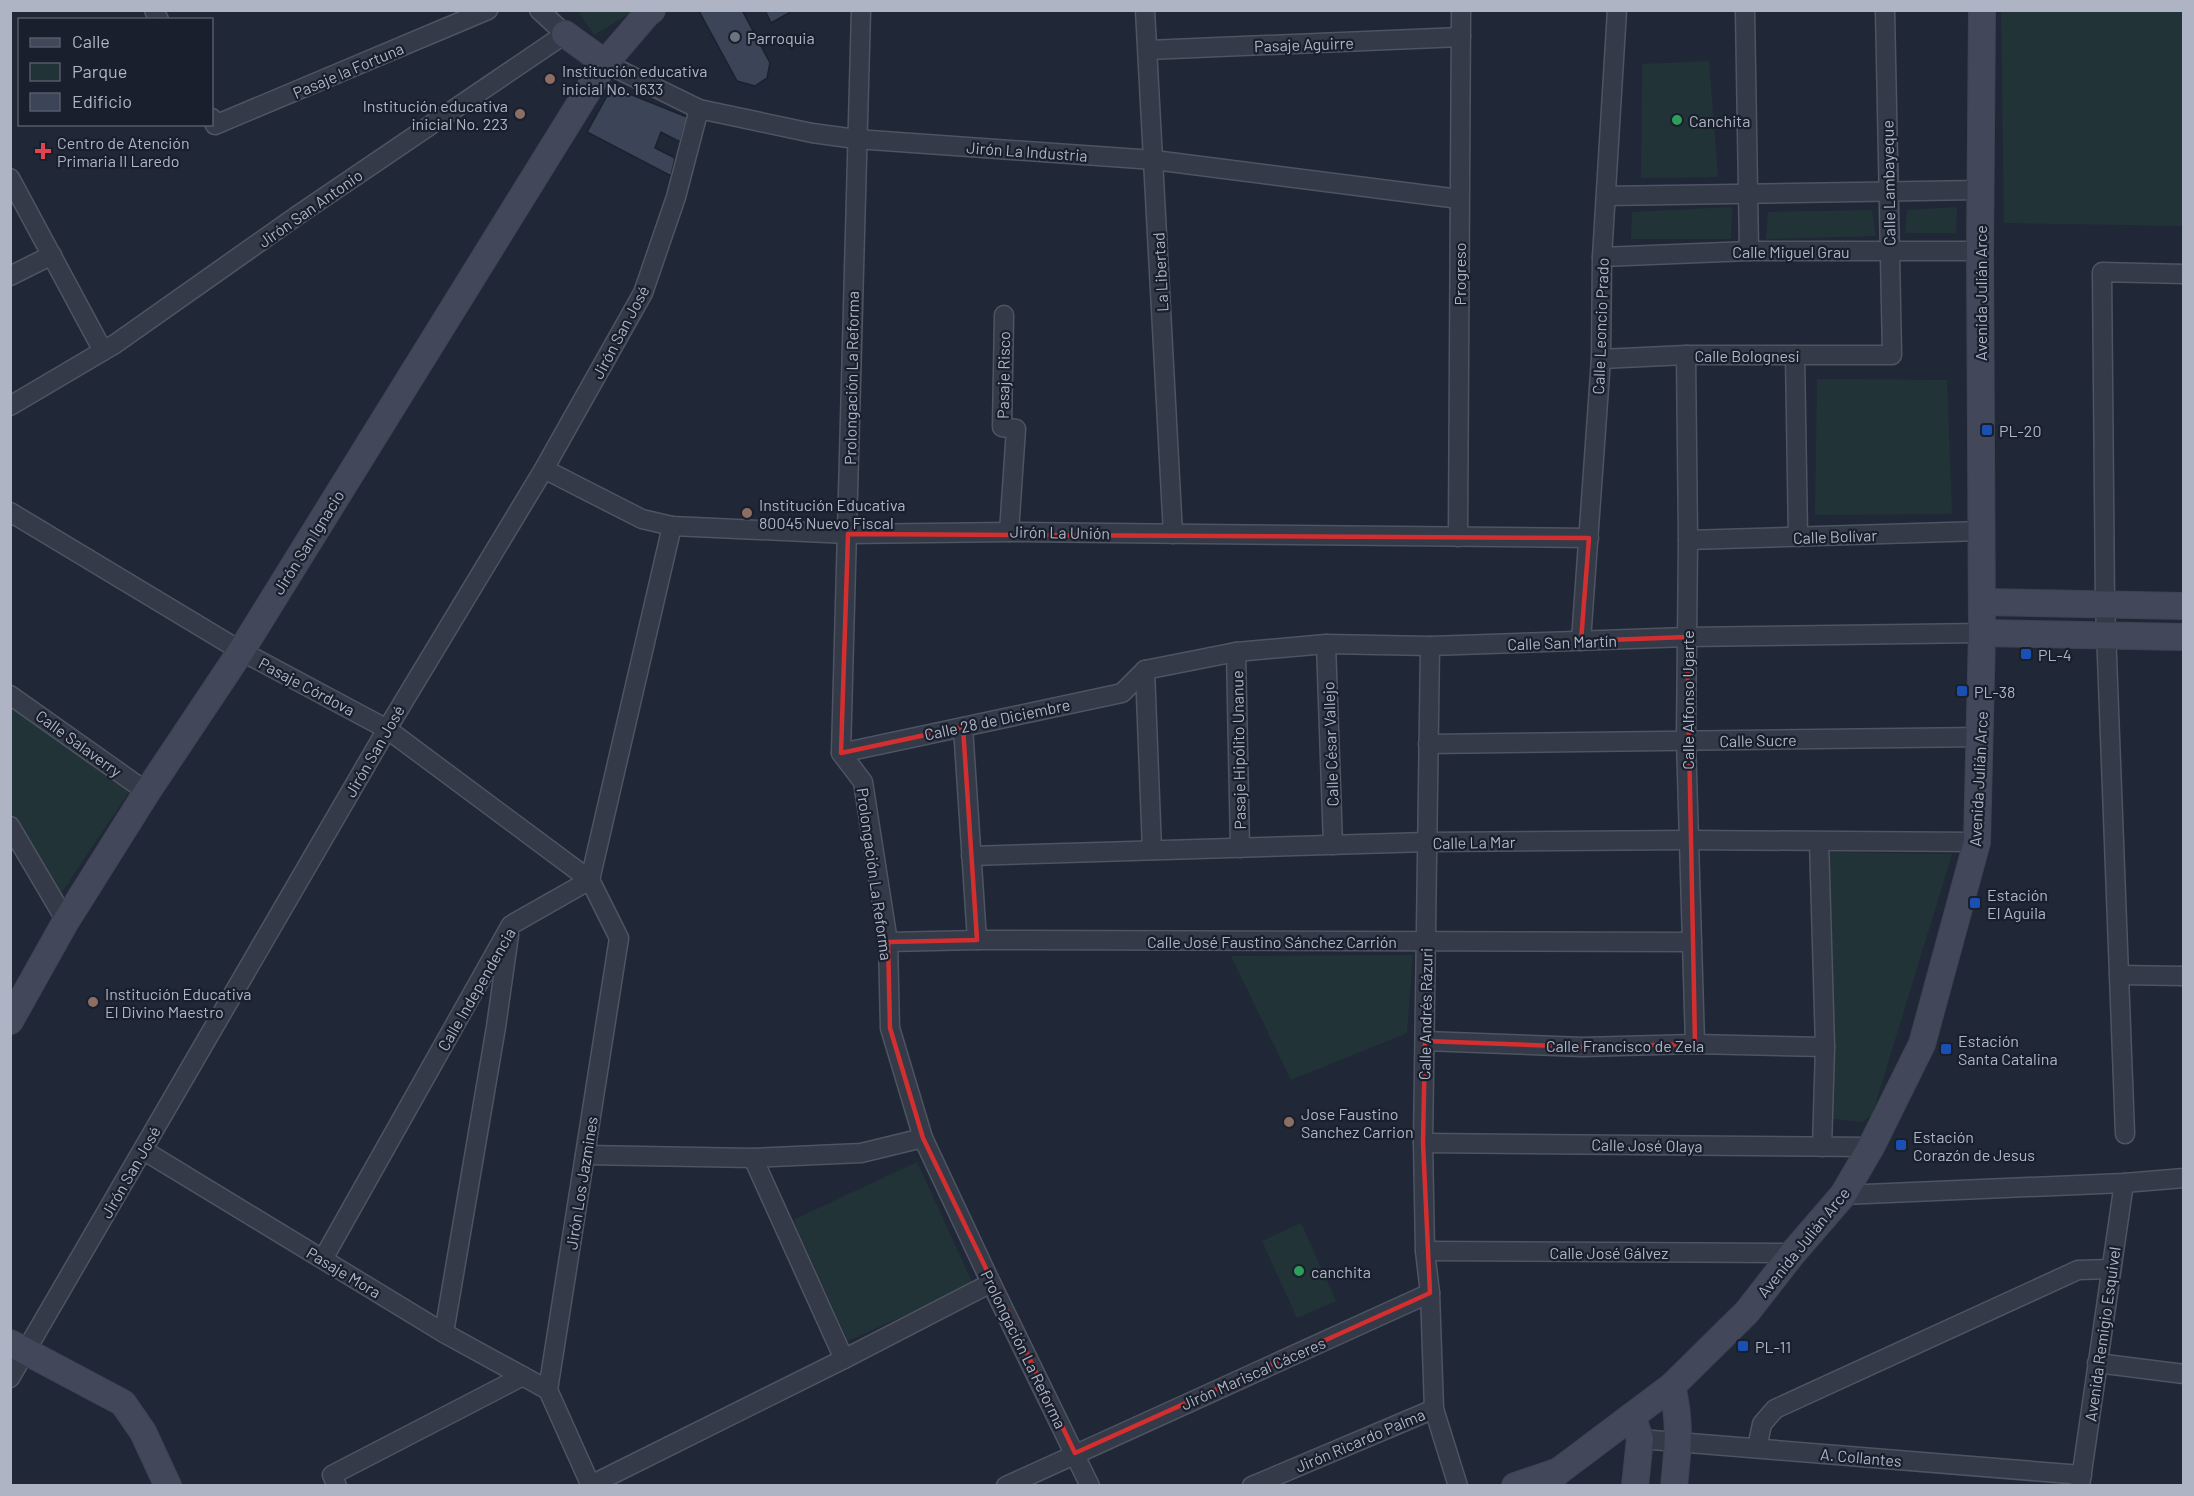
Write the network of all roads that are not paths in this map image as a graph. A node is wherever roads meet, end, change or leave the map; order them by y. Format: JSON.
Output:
{"nodes":[{"id":1,"x":488,"y":10,"type":"edge"},
{"id":2,"x":539,"y":10,"type":"edge"},
{"id":3,"x":652,"y":10,"type":"edge"},
{"id":4,"x":861,"y":10,"type":"edge"},
{"id":5,"x":1145,"y":10,"type":"edge"},
{"id":6,"x":1461,"y":10,"type":"edge"},
{"id":7,"x":1617,"y":10,"type":"edge"},
{"id":8,"x":1745,"y":10,"type":"edge"},
{"id":9,"x":1885,"y":10,"type":"edge"},
{"id":10,"x":1982,"y":10,"type":"edge"},
{"id":11,"x":565,"y":34,"type":"junction"},
{"id":12,"x":1461,"y":37,"type":"junction"},
{"id":13,"x":1148,"y":50,"type":"junction"},
{"id":14,"x":605,"y":63,"type":"junction"},
{"id":15,"x":699,"y":109,"type":"junction"},
{"id":16,"x":213,"y":120,"type":"edge"},
{"id":17,"x":856,"y":139,"type":"junction"},
{"id":18,"x":1154,"y":160,"type":"junction"},
{"id":19,"x":10,"y":178,"type":"edge"},
{"id":20,"x":1980,"y":190,"type":"junction"},
{"id":21,"x":1889,"y":192,"type":"junction"},
{"id":22,"x":1748,"y":194,"type":"junction"},
{"id":23,"x":1606,"y":196,"type":"junction"},
{"id":24,"x":1459,"y":199,"type":"junction"},
{"id":25,"x":1749,"y":251,"type":"junction"},
{"id":26,"x":1890,"y":251,"type":"junction"},
{"id":27,"x":1980,"y":251,"type":"junction"},
{"id":28,"x":52,"y":255,"type":"junction"},
{"id":29,"x":1602,"y":257,"type":"junction"},
{"id":30,"x":2184,"y":274,"type":"edge"},
{"id":31,"x":10,"y":276,"type":"edge"},
{"id":32,"x":1004,"y":315,"type":"dead end"},
{"id":33,"x":103,"y":351,"type":"junction"},
{"id":34,"x":1686,"y":355,"type":"junction"},
{"id":35,"x":1795,"y":355,"type":"junction"},
{"id":36,"x":1892,"y":355,"type":"joint"},
{"id":37,"x":1601,"y":358,"type":"junction"},
{"id":38,"x":10,"y":406,"type":"edge"},
{"id":39,"x":544,"y":469,"type":"junction"},
{"id":40,"x":10,"y":512,"type":"edge"},
{"id":41,"x":672,"y":526,"type":"junction"},
{"id":42,"x":1982,"y":531,"type":"junction"},
{"id":43,"x":1009,"y":532,"type":"junction"},
{"id":44,"x":848,"y":534,"type":"junction"},
{"id":45,"x":1173,"y":534,"type":"junction"},
{"id":46,"x":1458,"y":537,"type":"junction"},
{"id":47,"x":1798,"y":537,"type":"junction"},
{"id":48,"x":1589,"y":538,"type":"junction"},
{"id":49,"x":1688,"y":540,"type":"junction"},
{"id":50,"x":1982,"y":602,"type":"junction"},
{"id":51,"x":2105,"y":604,"type":"junction"},
{"id":52,"x":2184,"y":606,"type":"edge"},
{"id":53,"x":1982,"y":633,"type":"junction"},
{"id":54,"x":2106,"y":635,"type":"junction"},
{"id":55,"x":2184,"y":637,"type":"edge"},
{"id":56,"x":1687,"y":638,"type":"junction"},
{"id":57,"x":1581,"y":641,"type":"junction"},
{"id":58,"x":1326,"y":644,"type":"junction"},
{"id":59,"x":1430,"y":646,"type":"junction"},
{"id":60,"x":241,"y":651,"type":"junction"},
{"id":61,"x":1236,"y":652,"type":"junction"},
{"id":62,"x":1144,"y":670,"type":"junction"},
{"id":63,"x":10,"y":694,"type":"edge"},
{"id":64,"x":963,"y":727,"type":"junction"},
{"id":65,"x":387,"y":729,"type":"junction"},
{"id":66,"x":1981,"y":737,"type":"junction"},
{"id":67,"x":1686,"y":740,"type":"junction"},
{"id":68,"x":1428,"y":744,"type":"junction"},
{"id":69,"x":841,"y":753,"type":"junction"},
{"id":70,"x":147,"y":792,"type":"junction"},
{"id":71,"x":10,"y":826,"type":"edge"},
{"id":72,"x":1690,"y":840,"type":"junction"},
{"id":73,"x":1819,"y":841,"type":"junction"},
{"id":74,"x":1427,"y":842,"type":"junction"},
{"id":75,"x":1977,"y":842,"type":"junction"},
{"id":76,"x":1333,"y":845,"type":"junction"},
{"id":77,"x":1240,"y":848,"type":"junction"},
{"id":78,"x":1152,"y":850,"type":"junction"},
{"id":79,"x":971,"y":856,"type":"junction"},
{"id":80,"x":590,"y":880,"type":"junction"},
{"id":81,"x":66,"y":921,"type":"junction"},
{"id":82,"x":511,"y":925,"type":"junction"},
{"id":83,"x":977,"y":940,"type":"junction"},
{"id":84,"x":888,"y":942,"type":"junction"},
{"id":85,"x":1426,"y":942,"type":"junction"},
{"id":86,"x":1692,"y":942,"type":"junction"},
{"id":87,"x":2119,"y":975,"type":"junction"},
{"id":88,"x":2184,"y":976,"type":"edge"},
{"id":89,"x":10,"y":1021,"type":"edge"},
{"id":90,"x":1425,"y":1041,"type":"junction"},
{"id":91,"x":1695,"y":1044,"type":"junction"},
{"id":92,"x":1825,"y":1047,"type":"junction"},
{"id":93,"x":2124,"y":1134,"type":"dead end"},
{"id":94,"x":923,"y":1138,"type":"junction"},
{"id":95,"x":1423,"y":1143,"type":"junction"},
{"id":96,"x":1822,"y":1147,"type":"junction"},
{"id":97,"x":1871,"y":1148,"type":"junction"},
{"id":98,"x":143,"y":1150,"type":"junction"},
{"id":99,"x":585,"y":1155,"type":"junction"},
{"id":100,"x":753,"y":1158,"type":"junction"},
{"id":101,"x":2184,"y":1178,"type":"edge"},
{"id":102,"x":2124,"y":1183,"type":"junction"},
{"id":103,"x":1843,"y":1195,"type":"junction"},
{"id":104,"x":1425,"y":1251,"type":"junction"},
{"id":105,"x":1793,"y":1253,"type":"junction"},
{"id":106,"x":323,"y":1259,"type":"junction"},
{"id":107,"x":2111,"y":1269,"type":"junction"},
{"id":108,"x":991,"y":1283,"type":"junction"},
{"id":109,"x":1430,"y":1293,"type":"junction"},
{"id":110,"x":444,"y":1333,"type":"junction"},
{"id":111,"x":18,"y":1347,"type":"edge"},
{"id":112,"x":844,"y":1359,"type":"junction"},
{"id":113,"x":2097,"y":1363,"type":"junction"},
{"id":114,"x":2184,"y":1374,"type":"edge"},
{"id":115,"x":523,"y":1376,"type":"junction"},
{"id":116,"x":10,"y":1378,"type":"edge"},
{"id":117,"x":1672,"y":1386,"type":"junction"},
{"id":118,"x":548,"y":1390,"type":"junction"},
{"id":119,"x":1434,"y":1409,"type":"junction"},
{"id":120,"x":1636,"y":1428,"type":"junction"},
{"id":121,"x":1679,"y":1442,"type":"junction"},
{"id":122,"x":1757,"y":1448,"type":"junction"},
{"id":123,"x":1075,"y":1453,"type":"junction"},
{"id":124,"x":1552,"y":1478,"type":"edge"},
{"id":125,"x":2081,"y":1480,"type":"edge"},
{"id":126,"x":168,"y":1485,"type":"edge"},
{"id":127,"x":337,"y":1485,"type":"edge"},
{"id":128,"x":591,"y":1485,"type":"edge"},
{"id":129,"x":1006,"y":1485,"type":"edge"},
{"id":130,"x":1090,"y":1485,"type":"edge"},
{"id":131,"x":1251,"y":1485,"type":"edge"},
{"id":132,"x":1458,"y":1485,"type":"edge"},
{"id":133,"x":1515,"y":1485,"type":"edge"},
{"id":134,"x":1635,"y":1485,"type":"edge"},
{"id":135,"x":1674,"y":1485,"type":"edge"}],
"edges":[{"from":1,"to":16,"type":"street","name":"Pasaje la Fortuna"},
{"from":2,"to":11,"type":"street"},
{"from":3,"to":14,"type":"street","name":"Jirón San Ignacio"},
{"from":4,"to":17,"type":"street","name":"Prolongación La Reforma"},
{"from":5,"to":13,"type":"street","name":"La Libertad"},
{"from":6,"to":12,"type":"street","name":"Progreso"},
{"from":7,"to":23,"type":"street","name":"Calle Leoncio Prado"},
{"from":8,"to":22,"type":"street"},
{"from":9,"to":21,"type":"street","name":"Calle Lambayeque"},
{"from":10,"to":20,"type":"street","name":"Avenida Julián Arce"},
{"from":11,"to":14,"type":"street"},
{"from":11,"to":33,"type":"street","name":"Jirón San Antonio"},
{"from":12,"to":13,"type":"street","name":"Pasaje Aguirre"},
{"from":12,"to":24,"type":"street","name":"Progreso"},
{"from":13,"to":18,"type":"street","name":"La Libertad"},
{"from":14,"to":15,"type":"street","name":"Jirón La Industria"},
{"from":14,"to":60,"type":"street","name":"Jirón San Ignacio"},
{"from":15,"to":17,"type":"street","name":"Jirón La Industria"},
{"from":15,"to":39,"type":"street","name":"Jirón San José"},
{"from":17,"to":18,"type":"street","name":"Jirón La Industria"},
{"from":17,"to":44,"type":"street","name":"Prolongación La Reforma"},
{"from":18,"to":24,"type":"street","name":"Jirón La Industria"},
{"from":18,"to":45,"type":"street","name":"La Libertad"},
{"from":19,"to":28,"type":"street"},
{"from":20,"to":21,"type":"street"},
{"from":20,"to":27,"type":"street","name":"Avenida Julián Arce"},
{"from":21,"to":22,"type":"street"},
{"from":21,"to":26,"type":"street","name":"Calle Lambayeque"},
{"from":22,"to":23,"type":"street"},
{"from":22,"to":25,"type":"street"},
{"from":23,"to":29,"type":"street","name":"Calle Leoncio Prado"},
{"from":24,"to":46,"type":"street","name":"Progreso"},
{"from":25,"to":26,"type":"street","name":"Calle Miguel Grau"},
{"from":25,"to":29,"type":"street","name":"Calle Miguel Grau"},
{"from":26,"to":27,"type":"street","name":"Calle Miguel Grau"},
{"from":26,"to":36,"type":"street","name":"Calle Lambayeque"},
{"from":27,"to":42,"type":"street","name":"Avenida Julián Arce"},
{"from":28,"to":31,"type":"street"},
{"from":28,"to":33,"type":"street"},
{"from":29,"to":37,"type":"street","name":"Calle Leoncio Prado"},
{"from":30,"to":51,"type":"street"},
{"from":32,"to":43,"type":"street","name":"Pasaje Risco"},
{"from":33,"to":38,"type":"street","name":"Jirón San Antonio"},
{"from":34,"to":35,"type":"street","name":"Calle Bolognesi"},
{"from":34,"to":37,"type":"street","name":"Calle Bolognesi"},
{"from":34,"to":49,"type":"street","name":"Calle Alfonso Ugarte"},
{"from":35,"to":36,"type":"street","name":"Calle Bolognesi"},
{"from":35,"to":47,"type":"street"},
{"from":37,"to":48,"type":"street","name":"Calle Leoncio Prado"},
{"from":39,"to":41,"type":"street","name":"Jirón La Unión"},
{"from":39,"to":65,"type":"street","name":"Jirón San José"},
{"from":40,"to":60,"type":"street","name":"Pasaje Córdova"},
{"from":41,"to":44,"type":"street","name":"Jirón La Unión"},
{"from":41,"to":80,"type":"street"},
{"from":42,"to":47,"type":"street","name":"Calle Bolívar"},
{"from":42,"to":50,"type":"street","name":"Avenida Julián Arce"},
{"from":43,"to":44,"type":"street","name":"Jirón La Unión"},
{"from":43,"to":45,"type":"street","name":"Jirón La Unión"},
{"from":44,"to":69,"type":"street","name":"Prolongación La Reforma"},
{"from":45,"to":46,"type":"street","name":"Jirón La Unión"},
{"from":46,"to":48,"type":"street","name":"Jirón La Unión"},
{"from":47,"to":49,"type":"street","name":"Calle Bolívar"},
{"from":48,"to":57,"type":"street","name":"Calle Leoncio Prado"},
{"from":49,"to":56,"type":"street","name":"Calle Alfonso Ugarte"},
{"from":50,"to":51,"type":"street"},
{"from":50,"to":53,"type":"street","name":"Avenida Julián Arce"},
{"from":51,"to":52,"type":"street"},
{"from":51,"to":54,"type":"street"},
{"from":53,"to":54,"type":"street"},
{"from":53,"to":56,"type":"street","name":"Calle San Martín"},
{"from":53,"to":66,"type":"street","name":"Avenida Julián Arce"},
{"from":54,"to":55,"type":"street"},
{"from":54,"to":87,"type":"street"},
{"from":56,"to":57,"type":"street","name":"Calle San Martín"},
{"from":56,"to":67,"type":"street","name":"Calle Alfonso Ugarte"},
{"from":57,"to":59,"type":"street","name":"Calle San Martín"},
{"from":58,"to":59,"type":"street","name":"Calle San Martín"},
{"from":58,"to":61,"type":"street","name":"Calle San Martín"},
{"from":58,"to":76,"type":"street","name":"Calle César Vallejo"},
{"from":59,"to":68,"type":"street","name":"Calle Andrés Rázuri"},
{"from":60,"to":65,"type":"street","name":"Pasaje Córdova"},
{"from":60,"to":70,"type":"street","name":"Jirón San Ignacio"},
{"from":61,"to":62,"type":"street","name":"Calle San Martín"},
{"from":61,"to":77,"type":"street","name":"Pasaje Hipólito Unanue"},
{"from":62,"to":64,"type":"street","name":"Calle 28 de Diciembre"},
{"from":62,"to":78,"type":"street"},
{"from":63,"to":70,"type":"street","name":"Calle Salaverry"},
{"from":64,"to":69,"type":"street","name":"Calle 28 de Diciembre"},
{"from":64,"to":79,"type":"street"},
{"from":65,"to":80,"type":"street","name":"Pasaje Córdova"},
{"from":65,"to":98,"type":"street","name":"Jirón San José"},
{"from":66,"to":67,"type":"street","name":"Calle Sucre"},
{"from":66,"to":75,"type":"street","name":"Avenida Julián Arce"},
{"from":67,"to":68,"type":"street","name":"Calle Sucre"},
{"from":67,"to":72,"type":"street","name":"Calle Alfonso Ugarte"},
{"from":68,"to":74,"type":"street","name":"Calle Andrés Rázuri"},
{"from":69,"to":84,"type":"street","name":"Prolongación La Reforma"},
{"from":70,"to":81,"type":"street","name":"Jirón San Ignacio"},
{"from":71,"to":81,"type":"street"},
{"from":72,"to":73,"type":"street","name":"Calle La Mar"},
{"from":72,"to":74,"type":"street","name":"Calle La Mar"},
{"from":72,"to":86,"type":"street","name":"Calle Alfonso Ugarte"},
{"from":73,"to":75,"type":"street","name":"Calle La Mar"},
{"from":73,"to":92,"type":"street"},
{"from":74,"to":76,"type":"street","name":"Calle La Mar"},
{"from":74,"to":85,"type":"street","name":"Calle Andrés Rázuri"},
{"from":75,"to":97,"type":"street","name":"Avenida Julián Arce"},
{"from":76,"to":77,"type":"street","name":"Calle La Mar"},
{"from":77,"to":78,"type":"street","name":"Calle La Mar"},
{"from":78,"to":79,"type":"street","name":"Calle La Mar"},
{"from":79,"to":83,"type":"street"},
{"from":80,"to":82,"type":"street","name":"Calle Independencia"},
{"from":80,"to":99,"type":"street","name":"Jirón Los Jazmines"},
{"from":81,"to":89,"type":"street","name":"Jirón San Ignacio"},
{"from":82,"to":106,"type":"street","name":"Calle Independencia"},
{"from":82,"to":110,"type":"street"},
{"from":83,"to":84,"type":"street","name":"Calle José Faustino Sánchez Carrión"},
{"from":83,"to":85,"type":"street","name":"Calle José Faustino Sánchez Carrión"},
{"from":84,"to":94,"type":"street","name":"Prolongación La Reforma"},
{"from":85,"to":86,"type":"street","name":"Calle José Faustino Sánchez Carrión"},
{"from":85,"to":90,"type":"street","name":"Calle Andrés Rázuri"},
{"from":86,"to":91,"type":"street","name":"Calle Alfonso Ugarte"},
{"from":87,"to":88,"type":"street"},
{"from":87,"to":93,"type":"street"},
{"from":90,"to":91,"type":"street","name":"Calle Francisco de Zela"},
{"from":90,"to":95,"type":"street","name":"Calle Andrés Rázuri"},
{"from":91,"to":92,"type":"street","name":"Calle Francisco de Zela"},
{"from":92,"to":96,"type":"street"},
{"from":94,"to":100,"type":"street"},
{"from":94,"to":108,"type":"street","name":"Prolongación La Reforma"},
{"from":95,"to":96,"type":"street","name":"Calle José Olaya"},
{"from":95,"to":104,"type":"street","name":"Calle Andrés Rázuri"},
{"from":96,"to":97,"type":"street","name":"Calle José Olaya"},
{"from":97,"to":103,"type":"street","name":"Avenida Julián Arce"},
{"from":98,"to":106,"type":"street","name":"Pasaje Mora"},
{"from":98,"to":111,"type":"street","name":"Jirón San José"},
{"from":99,"to":100,"type":"street"},
{"from":99,"to":118,"type":"street","name":"Jirón Los Jazmines"},
{"from":100,"to":112,"type":"street"},
{"from":101,"to":102,"type":"street"},
{"from":102,"to":103,"type":"street"},
{"from":102,"to":107,"type":"street","name":"Avenida Remigio Esquivel"},
{"from":103,"to":105,"type":"street","name":"Avenida Julián Arce"},
{"from":104,"to":105,"type":"street","name":"Calle José Gálvez"},
{"from":104,"to":109,"type":"street","name":"Calle Andrés Rázuri"},
{"from":105,"to":117,"type":"street","name":"Avenida Julián Arce"},
{"from":106,"to":110,"type":"street","name":"Pasaje Mora"},
{"from":107,"to":113,"type":"street","name":"Avenida Remigio Esquivel"},
{"from":107,"to":122,"type":"street"},
{"from":108,"to":112,"type":"street"},
{"from":108,"to":123,"type":"street","name":"Prolongación La Reforma"},
{"from":109,"to":119,"type":"street","name":"Calle Andrés Rázuri"},
{"from":109,"to":123,"type":"street","name":"Jirón Mariscal Cáceres"},
{"from":110,"to":115,"type":"street","name":"Pasaje Mora"},
{"from":111,"to":116,"type":"street","name":"Jirón San José"},
{"from":111,"to":126,"type":"street"},
{"from":112,"to":128,"type":"street"},
{"from":113,"to":114,"type":"street"},
{"from":113,"to":125,"type":"street","name":"Avenida Remigio Esquivel"},
{"from":115,"to":118,"type":"street","name":"Pasaje Mora"},
{"from":115,"to":127,"type":"street"},
{"from":117,"to":120,"type":"street","name":"Avenida Julián Arce"},
{"from":117,"to":121,"type":"street"},
{"from":118,"to":128,"type":"street"},
{"from":119,"to":131,"type":"street","name":"Jirón Ricardo Palma"},
{"from":119,"to":132,"type":"street","name":"Calle Andrés Rázuri"},
{"from":120,"to":121,"type":"street","name":"A. Collantes"},
{"from":120,"to":124,"type":"street","name":"Avenida Julián Arce"},
{"from":120,"to":134,"type":"street"},
{"from":121,"to":122,"type":"street","name":"A. Collantes"},
{"from":121,"to":135,"type":"street"},
{"from":122,"to":125,"type":"street","name":"A. Collantes"},
{"from":123,"to":129,"type":"street","name":"Jirón Mariscal Cáceres"},
{"from":123,"to":130,"type":"street","name":"Prolongación La Reforma"},
{"from":124,"to":133,"type":"street","name":"Avenida Julián Arce"}]}
